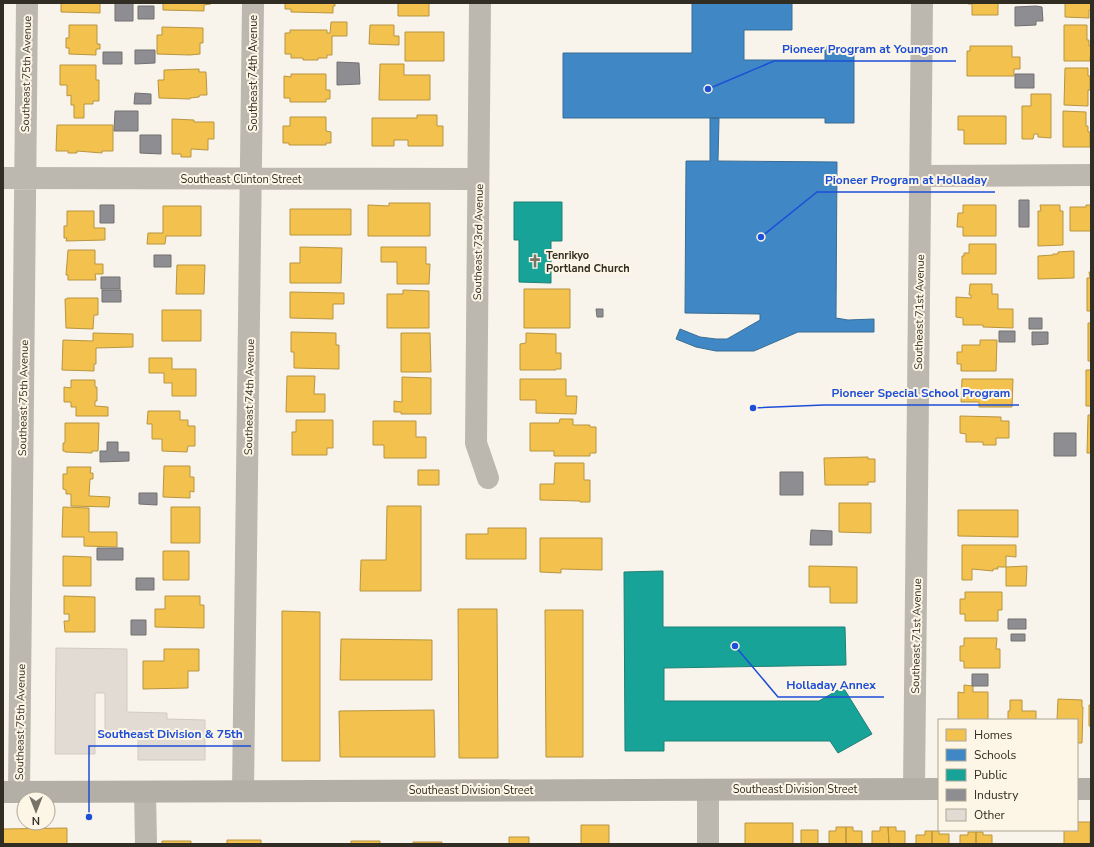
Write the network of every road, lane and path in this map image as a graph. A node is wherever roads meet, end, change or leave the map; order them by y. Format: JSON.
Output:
{"nodes":[{"id":1,"x":27,"y":3,"type":"edge"},
{"id":2,"x":253,"y":3,"type":"edge"},
{"id":3,"x":480,"y":3,"type":"edge"},
{"id":4,"x":922,"y":3,"type":"edge"},
{"id":5,"x":1091,"y":175,"type":"edge"},
{"id":6,"x":920,"y":176,"type":"junction"},
{"id":7,"x":3,"y":178,"type":"edge"},
{"id":8,"x":25,"y":178,"type":"junction"},
{"id":9,"x":252,"y":179,"type":"junction"},
{"id":10,"x":478,"y":179,"type":"junction"},
{"id":11,"x":488,"y":478,"type":"dead end"},
{"id":12,"x":914,"y":789,"type":"junction"},
{"id":13,"x":938,"y":789,"type":"edge"},
{"id":14,"x":1078,"y":789,"type":"edge"},
{"id":15,"x":1091,"y":789,"type":"edge"},
{"id":16,"x":708,"y":790,"type":"junction"},
{"id":17,"x":243,"y":791,"type":"junction"},
{"id":18,"x":11,"y":792,"type":"edge"},
{"id":19,"x":146,"y":792,"type":"junction"},
{"id":20,"x":146,"y":844,"type":"edge"},
{"id":21,"x":708,"y":844,"type":"edge"}],
"edges":[{"from":1,"to":8,"type":"street","name":"Southeast 75th Avenue"},
{"from":2,"to":9,"type":"street","name":"Southeast 74th Avenue"},
{"from":3,"to":10,"type":"street","name":"Southeast 73rd Avenue"},
{"from":4,"to":6,"type":"street","name":"Southeast 71st Avenue"},
{"from":5,"to":6,"type":"street"},
{"from":6,"to":12,"type":"street","name":"Southeast 71st Avenue"},
{"from":7,"to":8,"type":"street","name":"Southeast Clinton Street"},
{"from":8,"to":9,"type":"street","name":"Southeast Clinton Street"},
{"from":8,"to":18,"type":"street","name":"Southeast 75th Avenue"},
{"from":9,"to":10,"type":"street","name":"Southeast Clinton Street"},
{"from":9,"to":17,"type":"street","name":"Southeast 74th Avenue"},
{"from":10,"to":11,"type":"street","name":"Southeast 73rd Avenue"},
{"from":12,"to":13,"type":"main road","name":"Southeast Division Street"},
{"from":12,"to":16,"type":"main road","name":"Southeast Division Street"},
{"from":14,"to":15,"type":"main road"},
{"from":16,"to":17,"type":"main road","name":"Southeast Division Street"},
{"from":16,"to":21,"type":"street"},
{"from":17,"to":19,"type":"main road","name":"Southeast Division Street"},
{"from":18,"to":19,"type":"main road","name":"Southeast Division Street"},
{"from":19,"to":20,"type":"street"}]}
